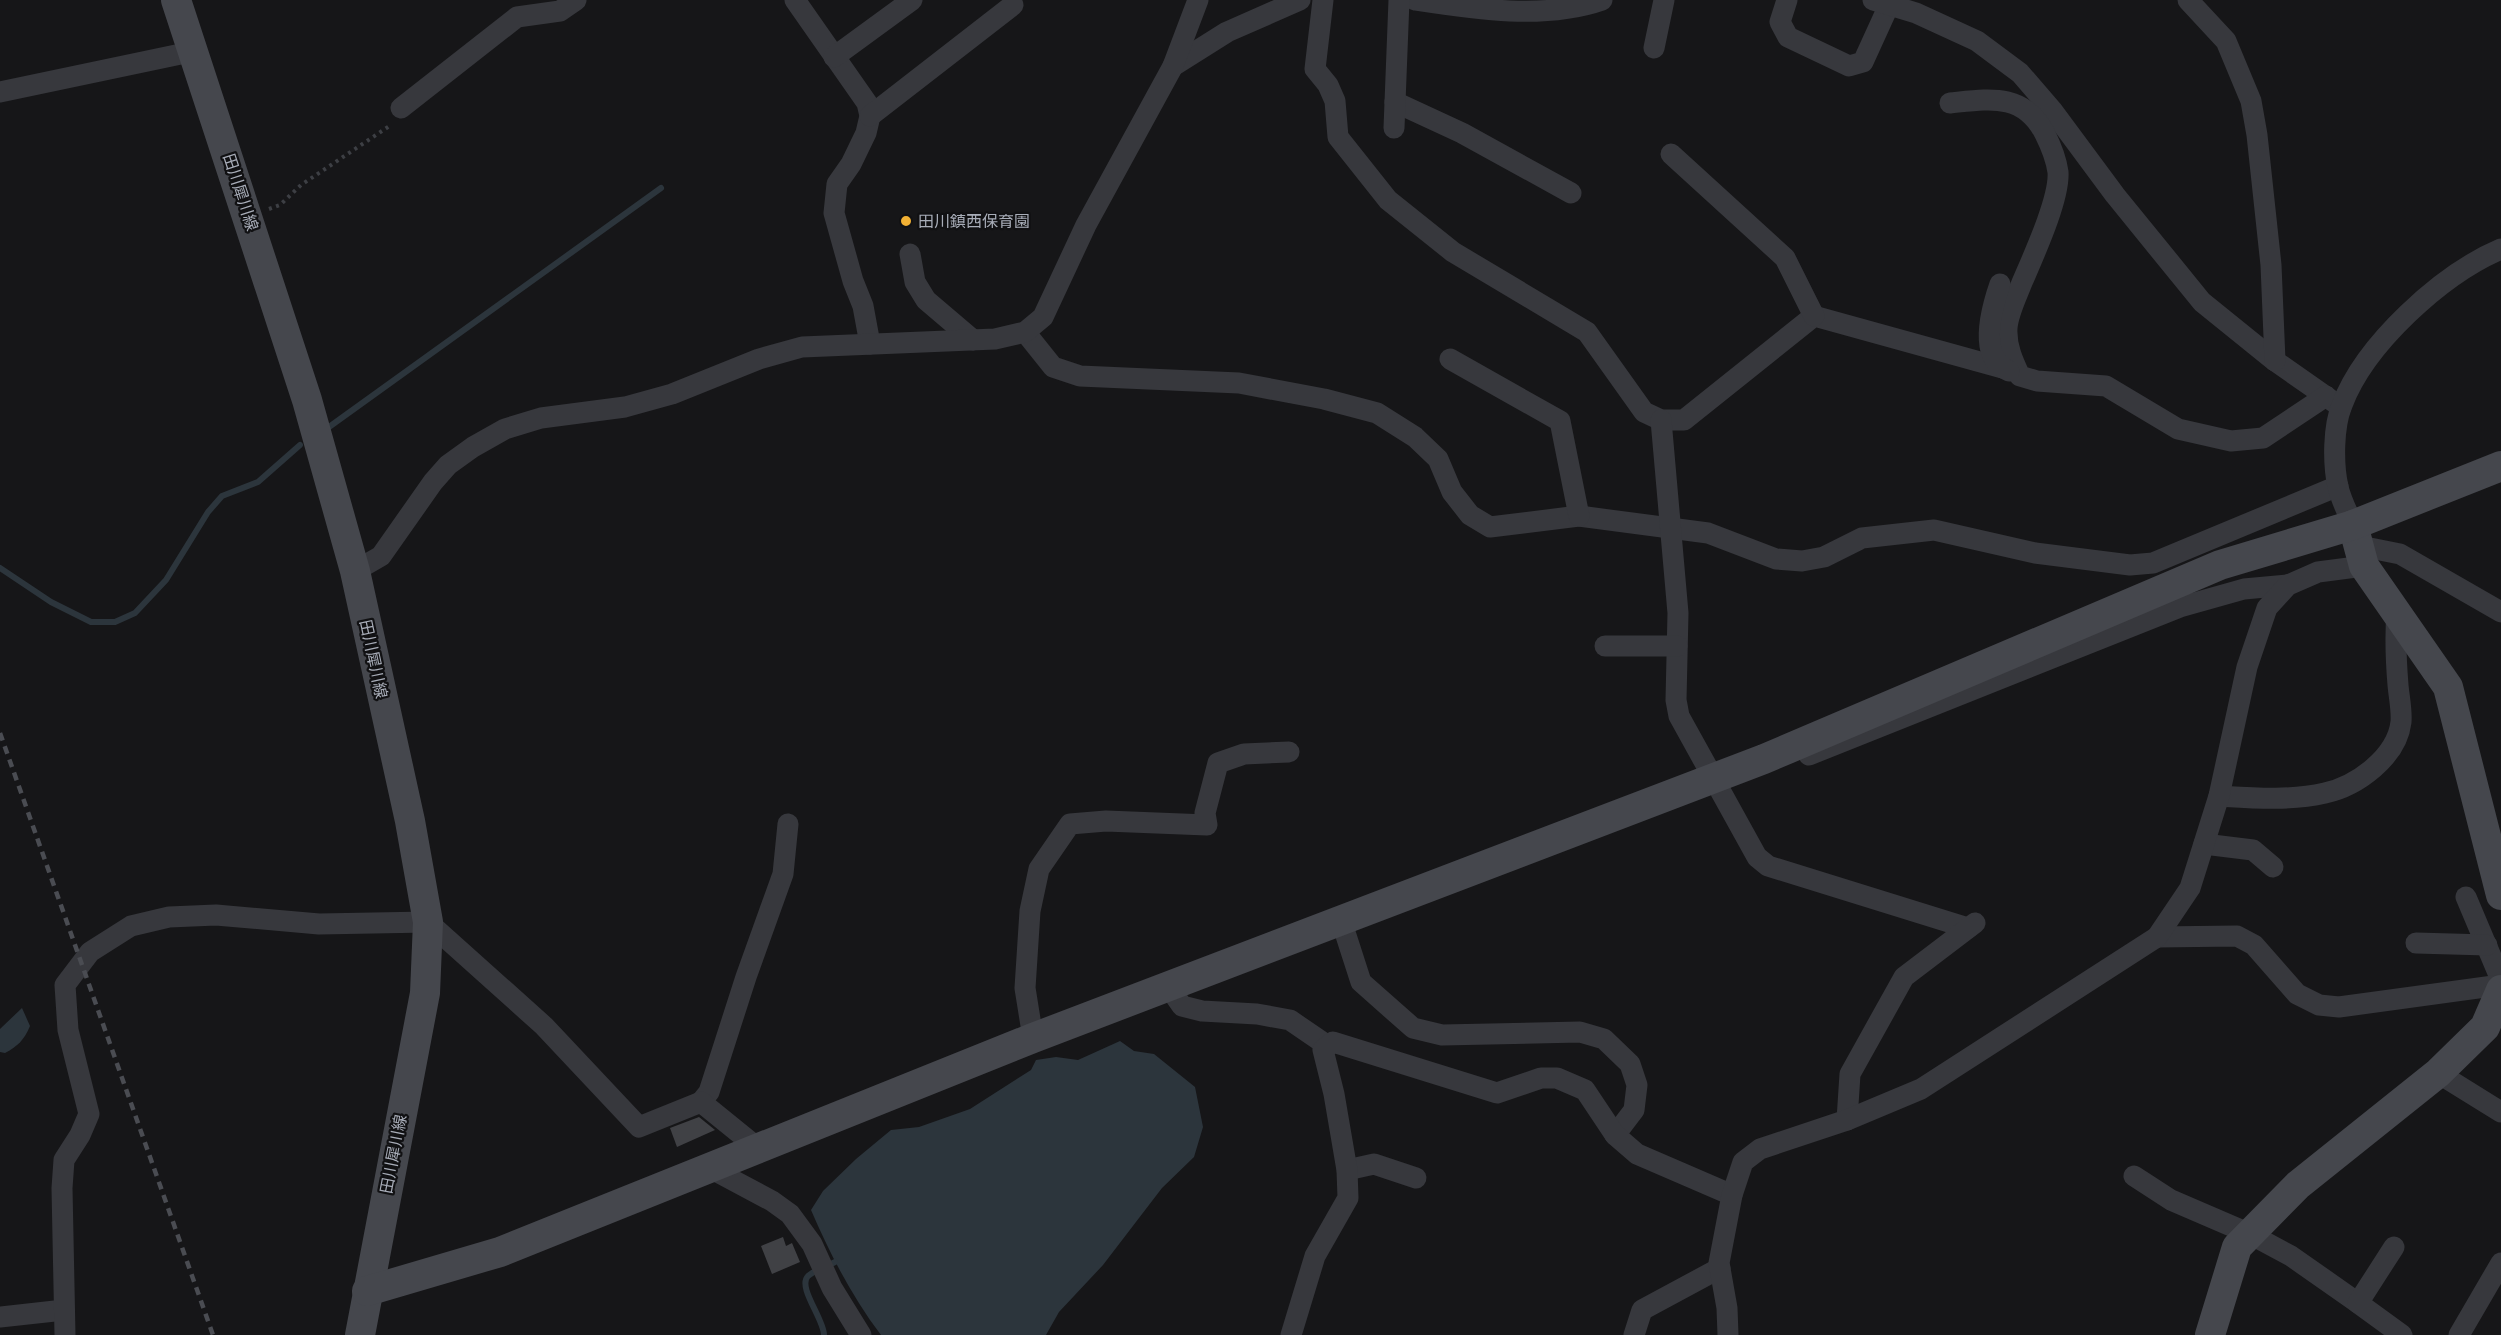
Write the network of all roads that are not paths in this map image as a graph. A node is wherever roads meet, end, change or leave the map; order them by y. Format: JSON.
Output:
{"nodes":[{"id":1,"x":176,"y":0,"type":"edge"},
{"id":2,"x":576,"y":0,"type":"edge"},
{"id":3,"x":795,"y":0,"type":"edge"},
{"id":4,"x":912,"y":0,"type":"edge"},
{"id":5,"x":1198,"y":0,"type":"edge"},
{"id":6,"x":1300,"y":0,"type":"edge"},
{"id":7,"x":1323,"y":0,"type":"edge"},
{"id":8,"x":1399,"y":0,"type":"edge"},
{"id":9,"x":1415,"y":0,"type":"edge"},
{"id":10,"x":1602,"y":0,"type":"edge"},
{"id":11,"x":1664,"y":0,"type":"edge"},
{"id":12,"x":1787,"y":0,"type":"edge"},
{"id":13,"x":2188,"y":0,"type":"edge"},
{"id":14,"x":1881,"y":2,"type":"edge"},
{"id":15,"x":1013,"y":4,"type":"dead end"},
{"id":16,"x":1654,"y":48,"type":"dead end"},
{"id":17,"x":195,"y":51,"type":"junction"},
{"id":18,"x":834,"y":57,"type":"junction"},
{"id":19,"x":1173,"y":66,"type":"junction"},
{"id":20,"x":0,"y":92,"type":"edge"},
{"id":21,"x":1395,"y":102,"type":"junction"},
{"id":22,"x":1950,"y":103,"type":"dead end"},
{"id":23,"x":401,"y":108,"type":"road end"},
{"id":24,"x":870,"y":116,"type":"junction"},
{"id":25,"x":1394,"y":128,"type":"dead end"},
{"id":26,"x":2073,"y":139,"type":"junction"},
{"id":27,"x":1671,"y":154,"type":"dead end"},
{"id":28,"x":2058,"y":175,"type":"junction"},
{"id":29,"x":1571,"y":194,"type":"dead end"},
{"id":30,"x":2501,"y":249,"type":"edge"},
{"id":31,"x":910,"y":254,"type":"dead end"},
{"id":32,"x":2000,"y":284,"type":"dead end"},
{"id":33,"x":1814,"y":316,"type":"junction"},
{"id":34,"x":1024,"y":332,"type":"junction"},
{"id":35,"x":973,"y":340,"type":"junction"},
{"id":36,"x":870,"y":344,"type":"junction"},
{"id":37,"x":1450,"y":359,"type":"dead end"},
{"id":38,"x":2276,"y":361,"type":"junction"},
{"id":39,"x":2011,"y":372,"type":"junction"},
{"id":40,"x":2333,"y":401,"type":"junction"},
{"id":41,"x":1661,"y":420,"type":"junction"},
{"id":42,"x":2501,"y":466,"type":"edge"},
{"id":43,"x":2338,"y":486,"type":"junction"},
{"id":44,"x":1579,"y":516,"type":"junction"},
{"id":45,"x":1672,"y":526,"type":"junction"},
{"id":46,"x":2359,"y":546,"type":"junction"},
{"id":47,"x":355,"y":571,"type":"junction"},
{"id":48,"x":2288,"y":585,"type":"junction"},
{"id":49,"x":2397,"y":612,"type":"junction"},
{"id":50,"x":2501,"y":612,"type":"edge"},
{"id":51,"x":1605,"y":646,"type":"dead end"},
{"id":52,"x":1677,"y":646,"type":"junction"},
{"id":53,"x":1289,"y":752,"type":"dead end"},
{"id":54,"x":1716,"y":785,"type":"junction"},
{"id":55,"x":2219,"y":796,"type":"junction"},
{"id":56,"x":788,"y":824,"type":"dead end"},
{"id":57,"x":2204,"y":843,"type":"junction"},
{"id":58,"x":2273,"y":867,"type":"dead end"},
{"id":59,"x":2501,"y":896,"type":"edge"},
{"id":60,"x":2466,"y":897,"type":"dead end"},
{"id":61,"x":1341,"y":920,"type":"junction"},
{"id":62,"x":428,"y":922,"type":"junction"},
{"id":63,"x":2157,"y":937,"type":"junction"},
{"id":64,"x":2416,"y":943,"type":"dead end"},
{"id":65,"x":2487,"y":945,"type":"junction"},
{"id":66,"x":2501,"y":980,"type":"edge"},
{"id":67,"x":2501,"y":985,"type":"edge"},
{"id":68,"x":1168,"y":986,"type":"junction"},
{"id":69,"x":2501,"y":990,"type":"edge"},
{"id":70,"x":1033,"y":1038,"type":"junction"},
{"id":71,"x":1328,"y":1046,"type":"junction"},
{"id":72,"x":2438,"y":1074,"type":"junction"},
{"id":73,"x":701,"y":1102,"type":"junction"},
{"id":74,"x":2501,"y":1112,"type":"edge"},
{"id":75,"x":1847,"y":1120,"type":"junction"},
{"id":76,"x":1615,"y":1135,"type":"junction"},
{"id":77,"x":759,"y":1149,"type":"junction"},
{"id":78,"x":710,"y":1168,"type":"junction"},
{"id":79,"x":1347,"y":1170,"type":"junction"},
{"id":80,"x":2134,"y":1176,"type":"dead end"},
{"id":81,"x":1416,"y":1178,"type":"dead end"},
{"id":82,"x":1732,"y":1196,"type":"junction"},
{"id":83,"x":2250,"y":1234,"type":"junction"},
{"id":84,"x":2394,"y":1247,"type":"dead end"},
{"id":85,"x":2501,"y":1263,"type":"edge"},
{"id":86,"x":1720,"y":1268,"type":"junction"},
{"id":87,"x":367,"y":1291,"type":"junction"},
{"id":88,"x":2358,"y":1303,"type":"junction"},
{"id":89,"x":64,"y":1311,"type":"junction"},
{"id":90,"x":0,"y":1317,"type":"edge"},
{"id":91,"x":65,"y":1335,"type":"edge"},
{"id":92,"x":360,"y":1335,"type":"edge"},
{"id":93,"x":861,"y":1335,"type":"edge"},
{"id":94,"x":1291,"y":1335,"type":"edge"},
{"id":95,"x":1634,"y":1335,"type":"edge"},
{"id":96,"x":1728,"y":1335,"type":"edge"},
{"id":97,"x":2210,"y":1335,"type":"edge"},
{"id":98,"x":2402,"y":1335,"type":"edge"},
{"id":99,"x":2459,"y":1335,"type":"edge"}],
"edges":[{"from":1,"to":17,"type":"street","name":"田川犀川線"},
{"from":2,"to":23,"type":"street"},
{"from":3,"to":18,"type":"street"},
{"from":4,"to":18,"type":"street"},
{"from":5,"to":19,"type":"street"},
{"from":6,"to":19,"type":"street"},
{"from":7,"to":41,"type":"street"},
{"from":8,"to":21,"type":"street"},
{"from":9,"to":10,"type":"street"},
{"from":11,"to":16,"type":"street"},
{"from":12,"to":14,"type":"street"},
{"from":13,"to":38,"type":"street"},
{"from":14,"to":26,"type":"street"},
{"from":15,"to":24,"type":"street"},
{"from":17,"to":20,"type":"street"},
{"from":17,"to":47,"type":"street","name":"田川犀川線"},
{"from":18,"to":24,"type":"street"},
{"from":19,"to":34,"type":"street"},
{"from":21,"to":25,"type":"street"},
{"from":21,"to":29,"type":"street"},
{"from":22,"to":28,"type":"street"},
{"from":24,"to":36,"type":"street"},
{"from":26,"to":28,"type":"street"},
{"from":26,"to":38,"type":"street"},
{"from":27,"to":33,"type":"street"},
{"from":28,"to":39,"type":"street"},
{"from":30,"to":40,"type":"street"},
{"from":31,"to":35,"type":"street"},
{"from":32,"to":39,"type":"street"},
{"from":33,"to":39,"type":"street"},
{"from":33,"to":41,"type":"street"},
{"from":34,"to":35,"type":"street"},
{"from":34,"to":44,"type":"street"},
{"from":35,"to":36,"type":"street"},
{"from":36,"to":47,"type":"street"},
{"from":37,"to":44,"type":"street"},
{"from":38,"to":40,"type":"street"},
{"from":39,"to":40,"type":"street"},
{"from":40,"to":43,"type":"street"},
{"from":41,"to":45,"type":"street"},
{"from":42,"to":46,"type":"street"},
{"from":43,"to":45,"type":"street"},
{"from":43,"to":46,"type":"street"},
{"from":44,"to":45,"type":"street"},
{"from":45,"to":52,"type":"street"},
{"from":46,"to":48,"type":"street"},
{"from":46,"to":49,"type":"street"},
{"from":46,"to":50,"type":"street"},
{"from":46,"to":54,"type":"street"},
{"from":47,"to":62,"type":"street","name":"田川犀川線"},
{"from":48,"to":54,"type":"street"},
{"from":48,"to":55,"type":"street"},
{"from":49,"to":55,"type":"street"},
{"from":49,"to":59,"type":"street"},
{"from":51,"to":52,"type":"street"},
{"from":52,"to":54,"type":"street"},
{"from":53,"to":70,"type":"street"},
{"from":54,"to":61,"type":"street"},
{"from":54,"to":75,"type":"street"},
{"from":55,"to":57,"type":"street"},
{"from":56,"to":73,"type":"street"},
{"from":57,"to":58,"type":"street"},
{"from":57,"to":63,"type":"street"},
{"from":60,"to":65,"type":"street"},
{"from":61,"to":68,"type":"street"},
{"from":61,"to":76,"type":"street"},
{"from":62,"to":73,"type":"street"},
{"from":62,"to":87,"type":"street","name":"田川犀川線"},
{"from":62,"to":89,"type":"street"},
{"from":63,"to":67,"type":"street"},
{"from":63,"to":75,"type":"street"},
{"from":64,"to":65,"type":"street"},
{"from":65,"to":66,"type":"street"},
{"from":68,"to":70,"type":"street"},
{"from":68,"to":71,"type":"street"},
{"from":69,"to":72,"type":"street"},
{"from":70,"to":77,"type":"street"},
{"from":71,"to":76,"type":"street"},
{"from":71,"to":79,"type":"street"},
{"from":72,"to":74,"type":"street"},
{"from":72,"to":83,"type":"street"},
{"from":73,"to":77,"type":"street"},
{"from":75,"to":82,"type":"street"},
{"from":76,"to":82,"type":"street"},
{"from":77,"to":78,"type":"street"},
{"from":78,"to":87,"type":"street"},
{"from":78,"to":93,"type":"street"},
{"from":79,"to":81,"type":"street"},
{"from":79,"to":94,"type":"street"},
{"from":80,"to":83,"type":"street"},
{"from":82,"to":86,"type":"street"},
{"from":83,"to":88,"type":"street"},
{"from":83,"to":97,"type":"street"},
{"from":84,"to":88,"type":"street"},
{"from":85,"to":99,"type":"street"},
{"from":86,"to":95,"type":"street"},
{"from":86,"to":96,"type":"street"},
{"from":87,"to":92,"type":"street","name":"田川犀川線"},
{"from":88,"to":98,"type":"street"},
{"from":89,"to":90,"type":"street"},
{"from":89,"to":91,"type":"street"}]}
